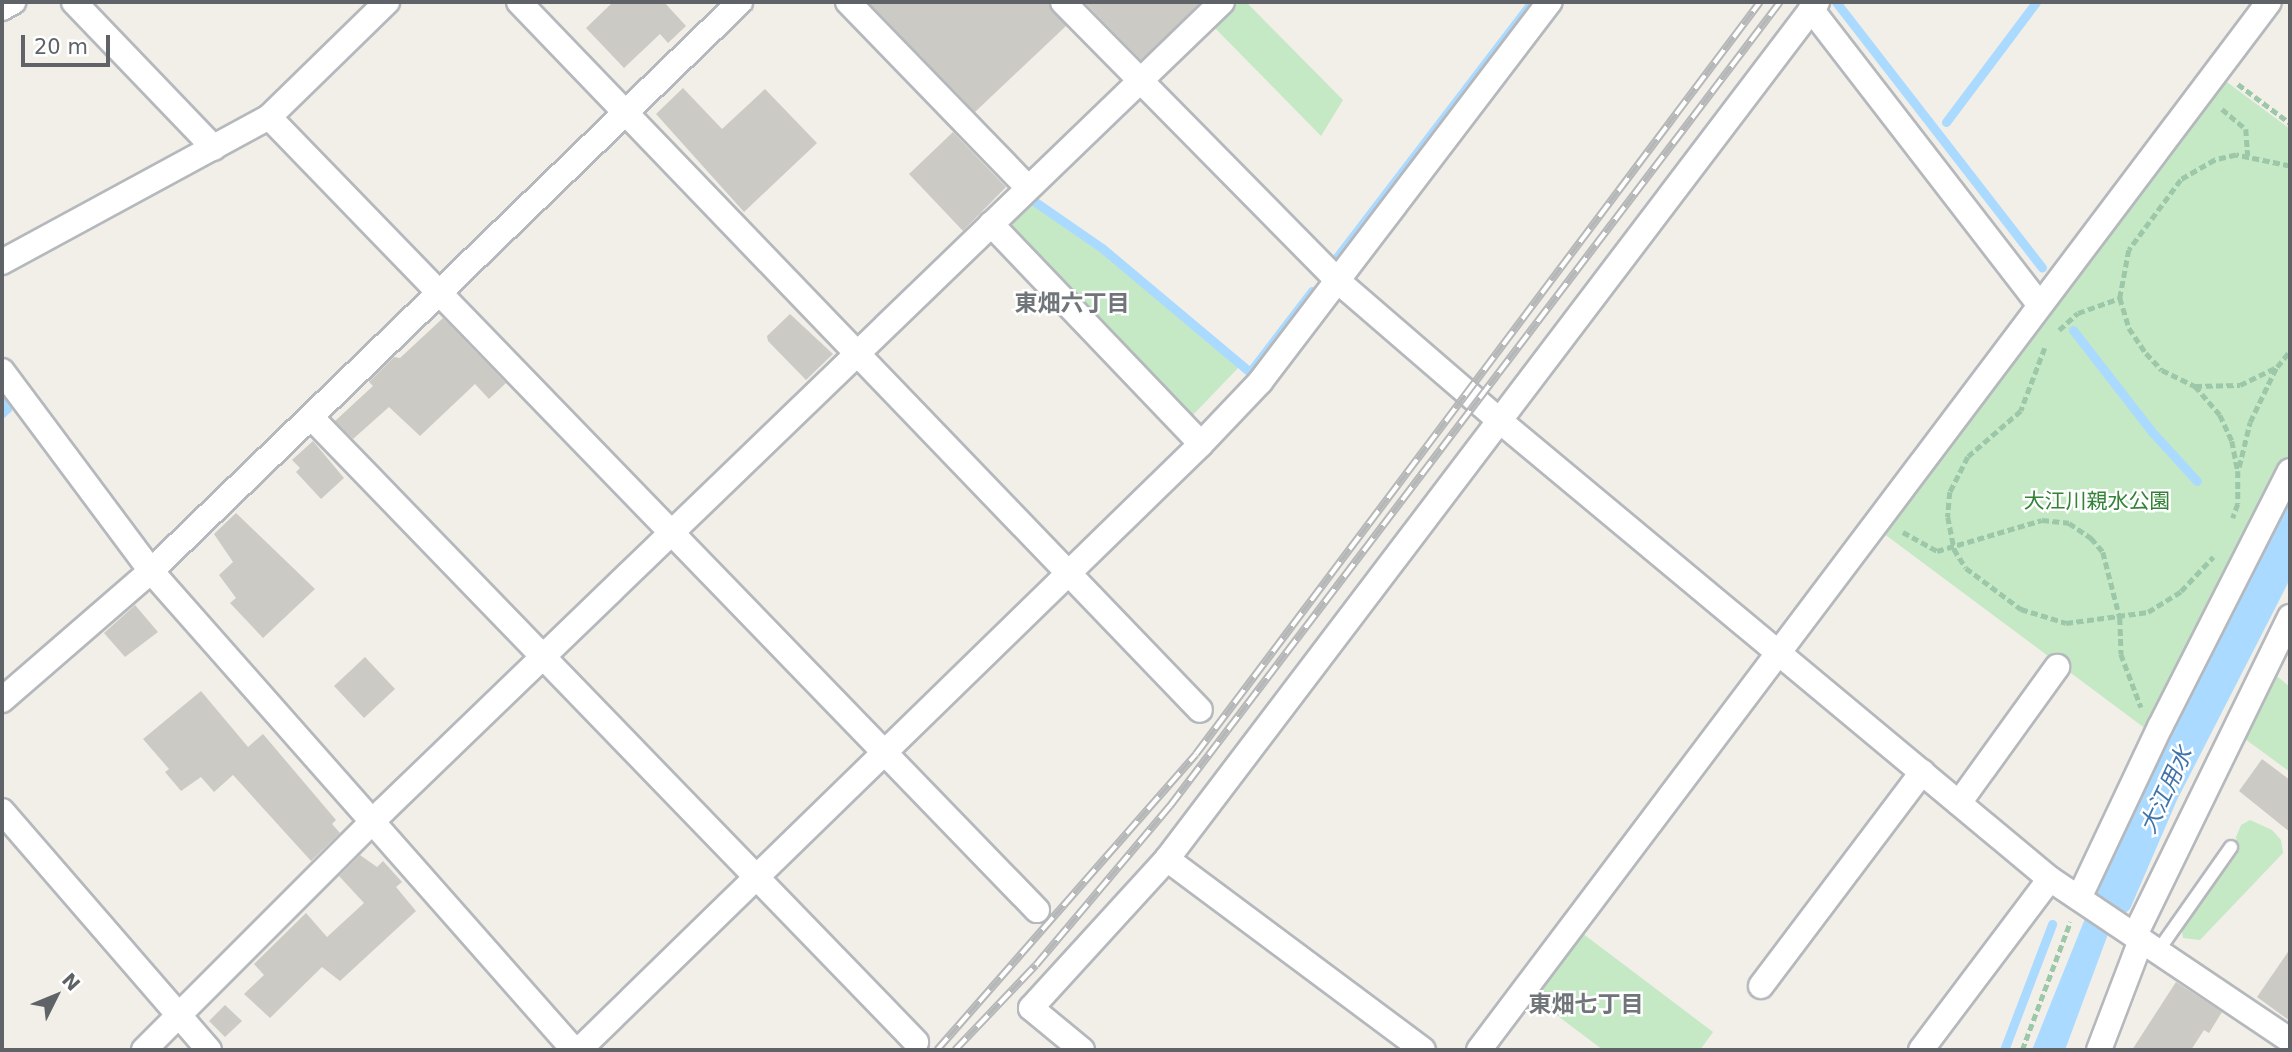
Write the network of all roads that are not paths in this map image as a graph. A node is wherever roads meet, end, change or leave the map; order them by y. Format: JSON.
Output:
{"nodes":[{"id":1,"x":13,"y":2,"type":"edge"},
{"id":2,"x":74,"y":2,"type":"edge"},
{"id":3,"x":387,"y":2,"type":"edge"},
{"id":4,"x":519,"y":2,"type":"edge"},
{"id":5,"x":740,"y":2,"type":"edge"},
{"id":6,"x":848,"y":2,"type":"edge"},
{"id":7,"x":1063,"y":2,"type":"edge"},
{"id":8,"x":1222,"y":2,"type":"edge"},
{"id":9,"x":1550,"y":2,"type":"edge"},
{"id":10,"x":2269,"y":2,"type":"edge"},
{"id":11,"x":1814,"y":5,"type":"edge"},
{"id":12,"x":2,"y":8,"type":"edge"},
{"id":13,"x":1139,"y":81,"type":"junction"},
{"id":14,"x":626,"y":113,"type":"junction"},
{"id":15,"x":269,"y":117,"type":"junction"},
{"id":16,"x":214,"y":148,"type":"junction"},
{"id":17,"x":1028,"y":188,"type":"junction"},
{"id":18,"x":991,"y":224,"type":"junction"},
{"id":19,"x":2,"y":262,"type":"edge"},
{"id":20,"x":1339,"y":282,"type":"junction"},
{"id":21,"x":440,"y":292,"type":"junction"},
{"id":22,"x":2039,"y":304,"type":"junction"},
{"id":23,"x":857,"y":353,"type":"junction"},
{"id":24,"x":2,"y":371,"type":"edge"},
{"id":25,"x":311,"y":417,"type":"junction"},
{"id":26,"x":1500,"y":421,"type":"junction"},
{"id":27,"x":1201,"y":444,"type":"junction"},
{"id":28,"x":2290,"y":471,"type":"edge"},
{"id":29,"x":672,"y":532,"type":"junction"},
{"id":30,"x":151,"y":571,"type":"junction"},
{"id":31,"x":1069,"y":573,"type":"junction"},
{"id":32,"x":2290,"y":617,"type":"edge"},
{"id":33,"x":1776,"y":650,"type":"junction"},
{"id":34,"x":543,"y":656,"type":"junction"},
{"id":35,"x":2281,"y":662,"type":"edge"},
{"id":36,"x":2057,"y":667,"type":"dead end"},
{"id":37,"x":2,"y":700,"type":"edge"},
{"id":38,"x":1200,"y":710,"type":"dead end"},
{"id":39,"x":884,"y":752,"type":"junction"},
{"id":40,"x":1922,"y":772,"type":"junction"},
{"id":41,"x":1959,"y":803,"type":"junction"},
{"id":42,"x":2,"y":811,"type":"edge"},
{"id":43,"x":372,"y":822,"type":"junction"},
{"id":44,"x":2231,"y":847,"type":"dead end"},
{"id":45,"x":1167,"y":859,"type":"junction"},
{"id":46,"x":757,"y":877,"type":"junction"},
{"id":47,"x":2050,"y":879,"type":"junction"},
{"id":48,"x":2082,"y":900,"type":"junction"},
{"id":49,"x":1037,"y":910,"type":"dead end"},
{"id":50,"x":2140,"y":939,"type":"junction"},
{"id":51,"x":1761,"y":986,"type":"dead end"},
{"id":52,"x":179,"y":1015,"type":"junction"},
{"id":53,"x":2290,"y":1040,"type":"edge"},
{"id":54,"x":916,"y":1042,"type":"dead end"},
{"id":55,"x":144,"y":1050,"type":"edge"},
{"id":56,"x":209,"y":1050,"type":"edge"},
{"id":57,"x":576,"y":1050,"type":"edge"},
{"id":58,"x":1082,"y":1050,"type":"edge"},
{"id":59,"x":1423,"y":1050,"type":"edge"},
{"id":60,"x":1479,"y":1050,"type":"edge"},
{"id":61,"x":1921,"y":1050,"type":"edge"},
{"id":62,"x":2099,"y":1050,"type":"edge"}],
"edges":[{"from":1,"to":12,"type":"street"},
{"from":2,"to":16,"type":"street"},
{"from":3,"to":15,"type":"street"},
{"from":4,"to":14,"type":"street"},
{"from":5,"to":14,"type":"street"},
{"from":6,"to":17,"type":"street"},
{"from":7,"to":13,"type":"street"},
{"from":8,"to":13,"type":"street"},
{"from":9,"to":20,"type":"street"},
{"from":10,"to":22,"type":"street"},
{"from":11,"to":22,"type":"street"},
{"from":11,"to":26,"type":"street"},
{"from":13,"to":17,"type":"street"},
{"from":13,"to":20,"type":"street"},
{"from":14,"to":21,"type":"street"},
{"from":14,"to":23,"type":"street"},
{"from":15,"to":16,"type":"street"},
{"from":15,"to":21,"type":"street"},
{"from":16,"to":19,"type":"street"},
{"from":17,"to":18,"type":"street"},
{"from":18,"to":23,"type":"street"},
{"from":18,"to":27,"type":"street"},
{"from":20,"to":26,"type":"street"},
{"from":20,"to":27,"type":"street"},
{"from":21,"to":25,"type":"street"},
{"from":21,"to":29,"type":"street"},
{"from":22,"to":33,"type":"street"},
{"from":23,"to":29,"type":"street"},
{"from":23,"to":31,"type":"street"},
{"from":24,"to":30,"type":"street"},
{"from":25,"to":30,"type":"street"},
{"from":25,"to":34,"type":"street"},
{"from":26,"to":33,"type":"street"},
{"from":26,"to":45,"type":"street"},
{"from":27,"to":31,"type":"street"},
{"from":28,"to":48,"type":"street"},
{"from":29,"to":34,"type":"street"},
{"from":29,"to":39,"type":"street"},
{"from":30,"to":37,"type":"street"},
{"from":30,"to":43,"type":"street"},
{"from":31,"to":38,"type":"street"},
{"from":31,"to":39,"type":"street"},
{"from":32,"to":35,"type":"street"},
{"from":33,"to":40,"type":"street"},
{"from":33,"to":60,"type":"street"},
{"from":34,"to":43,"type":"street"},
{"from":34,"to":46,"type":"street"},
{"from":35,"to":50,"type":"street"},
{"from":36,"to":41,"type":"street"},
{"from":39,"to":46,"type":"street"},
{"from":39,"to":49,"type":"street"},
{"from":40,"to":41,"type":"street"},
{"from":40,"to":51,"type":"street"},
{"from":41,"to":47,"type":"street"},
{"from":42,"to":52,"type":"street"},
{"from":43,"to":52,"type":"street"},
{"from":43,"to":57,"type":"street"},
{"from":44,"to":50,"type":"lane"},
{"from":45,"to":58,"type":"street"},
{"from":45,"to":59,"type":"street"},
{"from":46,"to":54,"type":"street"},
{"from":46,"to":57,"type":"street"},
{"from":47,"to":48,"type":"street"},
{"from":47,"to":61,"type":"street"},
{"from":48,"to":50,"type":"street"},
{"from":50,"to":53,"type":"street"},
{"from":50,"to":62,"type":"street"},
{"from":52,"to":55,"type":"street"},
{"from":52,"to":56,"type":"street"}]}
